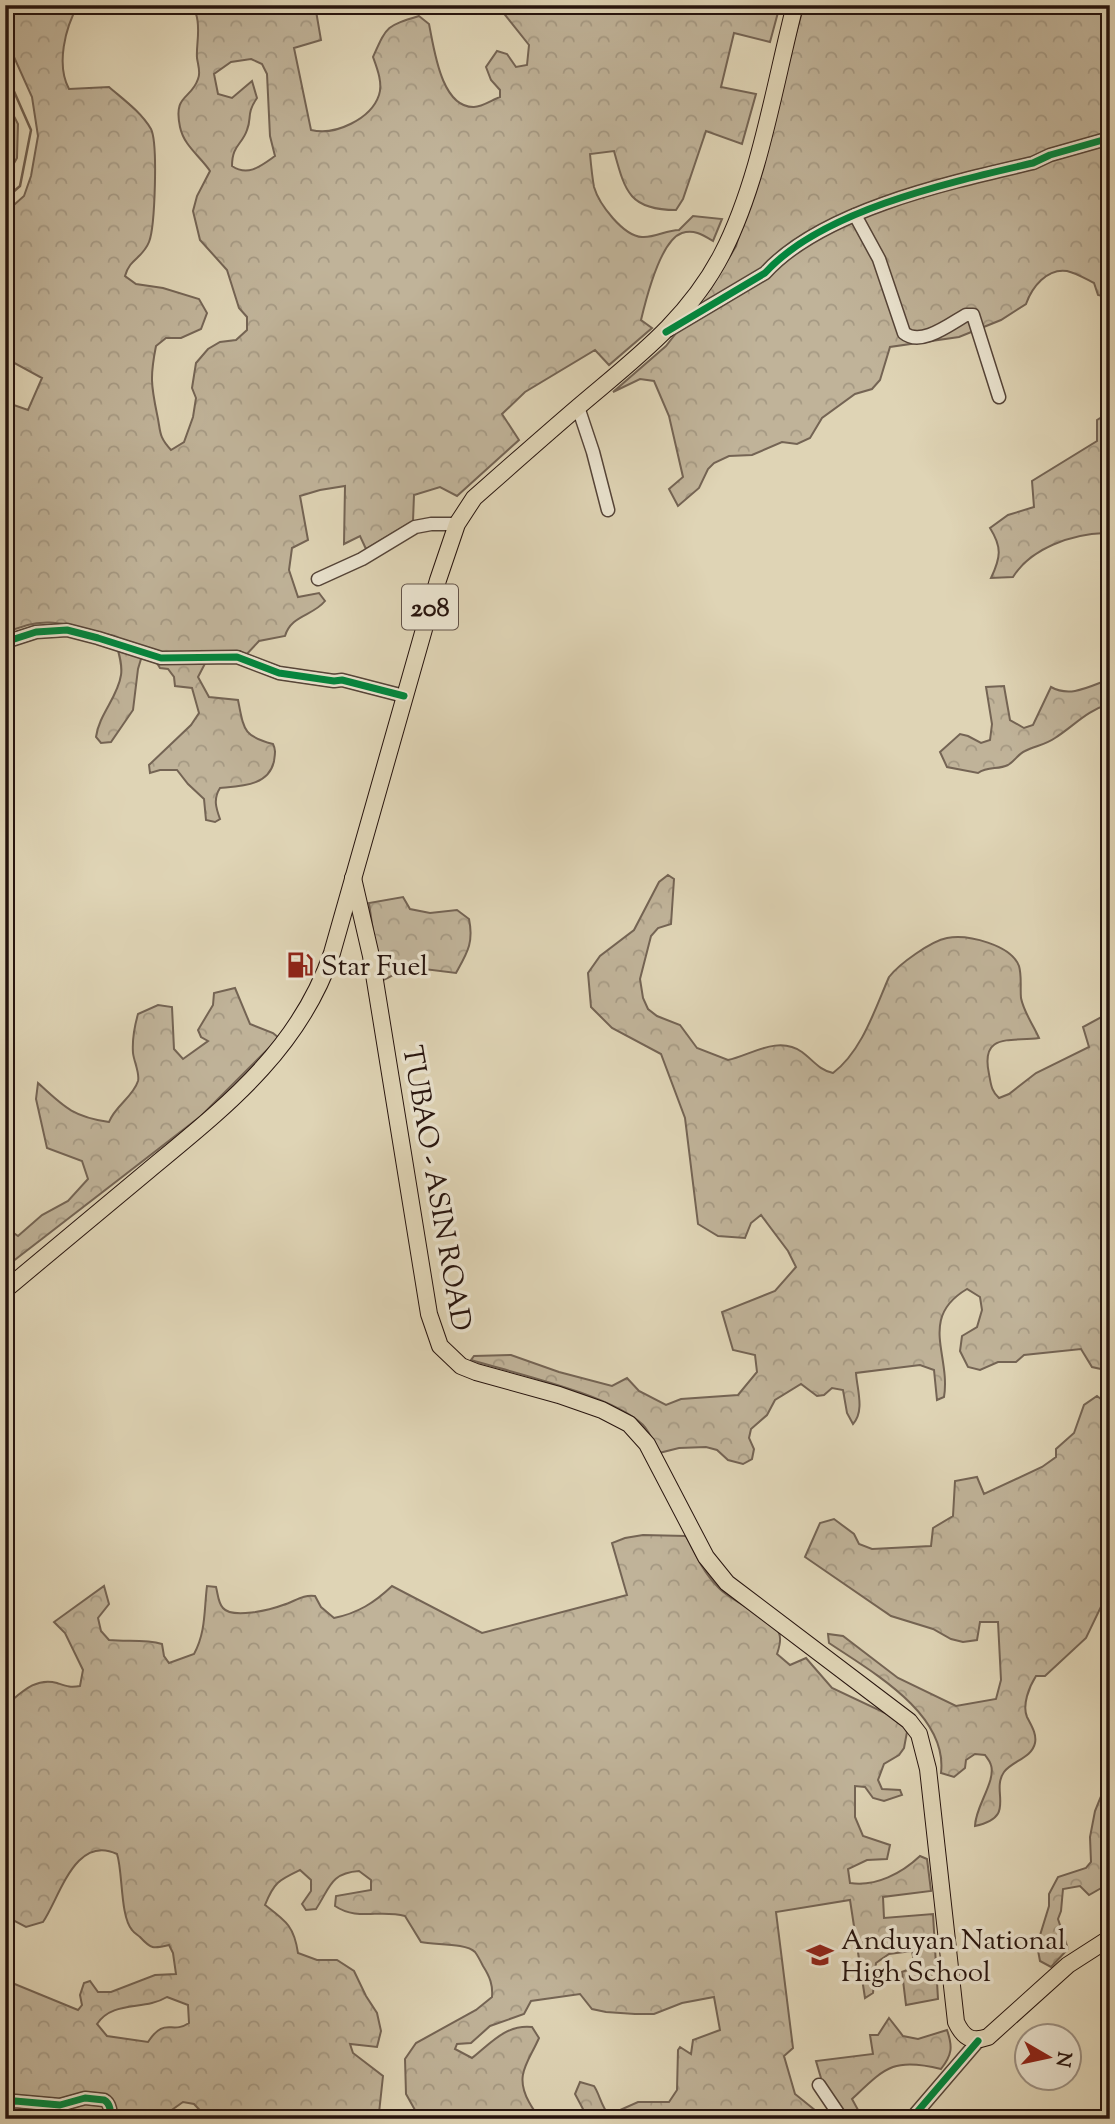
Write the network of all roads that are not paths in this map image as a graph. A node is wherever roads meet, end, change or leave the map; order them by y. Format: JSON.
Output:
{"nodes":[{"id":1,"x":795,"y":5,"type":"edge"},
{"id":2,"x":1110,"y":138,"type":"edge"},
{"id":3,"x":855,"y":215,"type":"junction"},
{"id":4,"x":666,"y":332,"type":"junction"},
{"id":5,"x":999,"y":397,"type":"dead end"},
{"id":6,"x":578,"y":407,"type":"junction"},
{"id":7,"x":608,"y":510,"type":"dead end"},
{"id":8,"x":457,"y":524,"type":"junction"},
{"id":9,"x":318,"y":579,"type":"dead end"},
{"id":10,"x":5,"y":642,"type":"edge"},
{"id":11,"x":404,"y":696,"type":"junction"},
{"id":12,"x":353,"y":878,"type":"junction"},
{"id":13,"x":5,"y":1290,"type":"edge"},
{"id":14,"x":1110,"y":1938,"type":"edge"},
{"id":15,"x":978,"y":2040,"type":"junction"},
{"id":16,"x":819,"y":2085,"type":"dead end"},
{"id":17,"x":5,"y":2103,"type":"edge"},
{"id":18,"x":109,"y":2119,"type":"edge"},
{"id":19,"x":842,"y":2119,"type":"edge"},
{"id":20,"x":911,"y":2119,"type":"edge"}],
"edges":[{"from":1,"to":4,"type":"main road","number":"208"},
{"from":2,"to":3,"type":"street"},
{"from":3,"to":4,"type":"street"},
{"from":3,"to":5,"type":"street"},
{"from":4,"to":6,"type":"main road","number":"208"},
{"from":6,"to":7,"type":"street"},
{"from":6,"to":8,"type":"main road","number":"208"},
{"from":8,"to":9,"type":"street"},
{"from":8,"to":11,"type":"main road","number":"208"},
{"from":10,"to":11,"type":"street"},
{"from":11,"to":12,"type":"main road","number":"208"},
{"from":12,"to":13,"type":"main road","number":"208"},
{"from":12,"to":15,"type":"main road","name":"TUBAO - ASIN ROAD"},
{"from":14,"to":15,"type":"main road"},
{"from":15,"to":20,"type":"street"},
{"from":16,"to":19,"type":"street"},
{"from":17,"to":18,"type":"street"}]}
